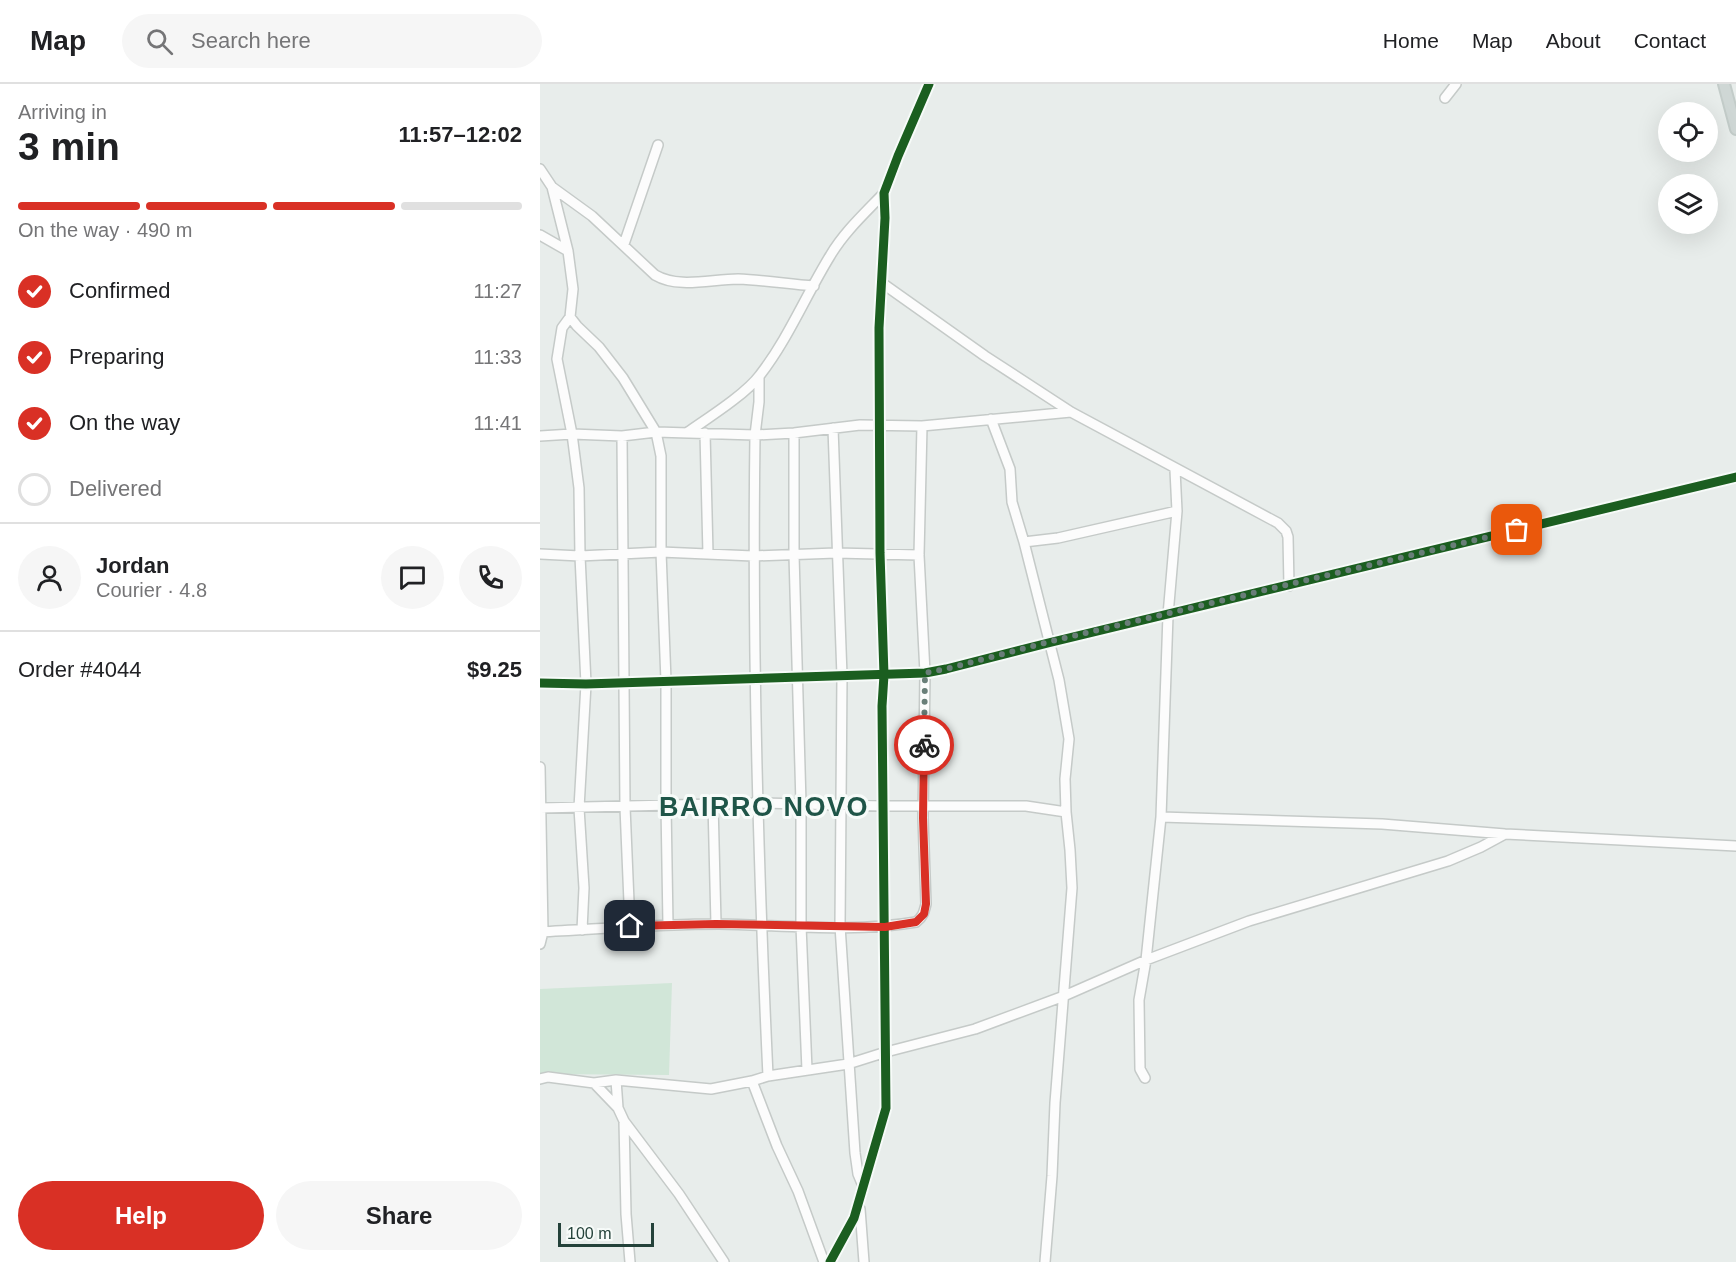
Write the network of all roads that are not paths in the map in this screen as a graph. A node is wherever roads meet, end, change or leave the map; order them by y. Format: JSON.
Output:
{"nodes":[{"id":1,"x":929,"y":84,"type":"edge"},
{"id":2,"x":1456,"y":84,"type":"edge"},
{"id":3,"x":1724,"y":84,"type":"edge"},
{"id":4,"x":1445,"y":98,"type":"dead end"},
{"id":5,"x":1736,"y":129,"type":"edge"},
{"id":6,"x":658,"y":146,"type":"dead end"},
{"id":7,"x":540,"y":169,"type":"edge"},
{"id":8,"x":552,"y":187,"type":"junction"},
{"id":9,"x":884,"y":194,"type":"junction"},
{"id":10,"x":540,"y":236,"type":"edge"},
{"id":11,"x":624,"y":244,"type":"junction"},
{"id":12,"x":568,"y":251,"type":"junction"},
{"id":13,"x":882,"y":283,"type":"junction"},
{"id":14,"x":814,"y":286,"type":"junction"},
{"id":15,"x":570,"y":317,"type":"junction"},
{"id":16,"x":759,"y":377,"type":"junction"},
{"id":17,"x":1071,"y":412,"type":"junction"},
{"id":18,"x":991,"y":419,"type":"junction"},
{"id":19,"x":881,"y":425,"type":"junction"},
{"id":20,"x":922,"y":426,"type":"junction"},
{"id":21,"x":833,"y":428,"type":"junction"},
{"id":22,"x":656,"y":432,"type":"junction"},
{"id":23,"x":688,"y":432,"type":"junction"},
{"id":24,"x":705,"y":433,"type":"junction"},
{"id":25,"x":794,"y":433,"type":"junction"},
{"id":26,"x":572,"y":434,"type":"junction"},
{"id":27,"x":754,"y":435,"type":"junction"},
{"id":28,"x":540,"y":436,"type":"edge"},
{"id":29,"x":622,"y":436,"type":"junction"},
{"id":30,"x":1175,"y":470,"type":"junction"},
{"id":31,"x":1736,"y":477,"type":"edge"},
{"id":32,"x":1177,"y":511,"type":"junction"},
{"id":33,"x":1024,"y":542,"type":"junction"},
{"id":34,"x":661,"y":552,"type":"junction"},
{"id":35,"x":836,"y":553,"type":"junction"},
{"id":36,"x":880,"y":553,"type":"junction"},
{"id":37,"x":540,"y":554,"type":"edge"},
{"id":38,"x":622,"y":554,"type":"junction"},
{"id":39,"x":708,"y":554,"type":"junction"},
{"id":40,"x":794,"y":555,"type":"junction"},
{"id":41,"x":919,"y":555,"type":"junction"},
{"id":42,"x":580,"y":556,"type":"junction"},
{"id":43,"x":753,"y":556,"type":"junction"},
{"id":44,"x":1289,"y":586,"type":"junction"},
{"id":45,"x":1168,"y":615,"type":"junction"},
{"id":46,"x":1048,"y":642,"type":"junction"},
{"id":47,"x":925,"y":673,"type":"junction"},
{"id":48,"x":884,"y":675,"type":"junction"},
{"id":49,"x":842,"y":676,"type":"junction"},
{"id":50,"x":798,"y":678,"type":"junction"},
{"id":51,"x":754,"y":679,"type":"junction"},
{"id":52,"x":666,"y":681,"type":"junction"},
{"id":53,"x":540,"y":683,"type":"edge"},
{"id":54,"x":625,"y":683,"type":"junction"},
{"id":55,"x":586,"y":684,"type":"junction"},
{"id":56,"x":540,"y":767,"type":"edge"},
{"id":57,"x":759,"y":803,"type":"junction"},
{"id":58,"x":713,"y":804,"type":"junction"},
{"id":59,"x":801,"y":804,"type":"junction"},
{"id":60,"x":666,"y":805,"type":"junction"},
{"id":61,"x":842,"y":805,"type":"junction"},
{"id":62,"x":883,"y":806,"type":"junction"},
{"id":63,"x":924,"y":806,"type":"junction"},
{"id":64,"x":625,"y":807,"type":"junction"},
{"id":65,"x":540,"y":808,"type":"edge"},
{"id":66,"x":579,"y":808,"type":"junction"},
{"id":67,"x":1066,"y":812,"type":"junction"},
{"id":68,"x":1161,"y":817,"type":"junction"},
{"id":69,"x":1505,"y":834,"type":"junction"},
{"id":70,"x":1736,"y":846,"type":"edge"},
{"id":71,"x":716,"y":924,"type":"junction"},
{"id":72,"x":668,"y":925,"type":"junction"},
{"id":73,"x":761,"y":925,"type":"junction"},
{"id":74,"x":630,"y":926,"type":"junction"},
{"id":75,"x":801,"y":926,"type":"junction"},
{"id":76,"x":840,"y":926,"type":"junction"},
{"id":77,"x":885,"y":927,"type":"junction"},
{"id":78,"x":582,"y":930,"type":"junction"},
{"id":79,"x":542,"y":932,"type":"edge"},
{"id":80,"x":540,"y":944,"type":"edge"},
{"id":81,"x":1146,"y":960,"type":"junction"},
{"id":82,"x":1064,"y":996,"type":"junction"},
{"id":83,"x":886,"y":1052,"type":"junction"},
{"id":84,"x":848,"y":1064,"type":"junction"},
{"id":85,"x":807,"y":1070,"type":"junction"},
{"id":86,"x":768,"y":1076,"type":"junction"},
{"id":87,"x":1145,"y":1078,"type":"dead end"},
{"id":88,"x":540,"y":1080,"type":"edge"},
{"id":89,"x":616,"y":1080,"type":"junction"},
{"id":90,"x":752,"y":1081,"type":"junction"},
{"id":91,"x":594,"y":1083,"type":"junction"},
{"id":92,"x":618,"y":1108,"type":"junction"},
{"id":93,"x":624,"y":1121,"type":"junction"},
{"id":94,"x":862,"y":1186,"type":"junction"},
{"id":95,"x":859,"y":1204,"type":"junction"},
{"id":96,"x":630,"y":1262,"type":"edge"},
{"id":97,"x":724,"y":1262,"type":"edge"},
{"id":98,"x":824,"y":1262,"type":"edge"},
{"id":99,"x":830,"y":1262,"type":"edge"},
{"id":100,"x":864,"y":1262,"type":"edge"},
{"id":101,"x":1045,"y":1262,"type":"edge"}],
"edges":[{"from":1,"to":9,"type":"street"},
{"from":2,"to":4,"type":"street"},
{"from":3,"to":5,"type":"main road"},
{"from":6,"to":11,"type":"street"},
{"from":7,"to":8,"type":"street"},
{"from":8,"to":11,"type":"street"},
{"from":8,"to":12,"type":"street"},
{"from":9,"to":13,"type":"street"},
{"from":9,"to":14,"type":"street"},
{"from":10,"to":12,"type":"street"},
{"from":11,"to":14,"type":"street"},
{"from":12,"to":15,"type":"street"},
{"from":13,"to":17,"type":"street"},
{"from":13,"to":19,"type":"street"},
{"from":14,"to":16,"type":"street"},
{"from":15,"to":22,"type":"street"},
{"from":15,"to":26,"type":"street"},
{"from":16,"to":23,"type":"street"},
{"from":16,"to":27,"type":"street"},
{"from":17,"to":18,"type":"street"},
{"from":17,"to":30,"type":"street"},
{"from":18,"to":20,"type":"street"},
{"from":18,"to":33,"type":"street"},
{"from":19,"to":20,"type":"street"},
{"from":19,"to":21,"type":"street"},
{"from":19,"to":36,"type":"street"},
{"from":20,"to":41,"type":"street"},
{"from":21,"to":25,"type":"street"},
{"from":21,"to":35,"type":"street"},
{"from":22,"to":23,"type":"street"},
{"from":22,"to":29,"type":"street"},
{"from":22,"to":34,"type":"street"},
{"from":23,"to":24,"type":"street"},
{"from":24,"to":27,"type":"street"},
{"from":24,"to":39,"type":"street"},
{"from":25,"to":27,"type":"street"},
{"from":25,"to":40,"type":"street"},
{"from":26,"to":28,"type":"street"},
{"from":26,"to":29,"type":"street"},
{"from":26,"to":42,"type":"street"},
{"from":27,"to":43,"type":"street"},
{"from":29,"to":38,"type":"street"},
{"from":30,"to":32,"type":"street"},
{"from":30,"to":44,"type":"street"},
{"from":31,"to":44,"type":"street"},
{"from":32,"to":33,"type":"street"},
{"from":32,"to":45,"type":"street"},
{"from":33,"to":46,"type":"street"},
{"from":34,"to":38,"type":"street"},
{"from":34,"to":39,"type":"street"},
{"from":34,"to":52,"type":"street"},
{"from":35,"to":36,"type":"street"},
{"from":35,"to":40,"type":"street"},
{"from":35,"to":49,"type":"street"},
{"from":36,"to":41,"type":"street"},
{"from":36,"to":48,"type":"street"},
{"from":37,"to":42,"type":"street"},
{"from":38,"to":42,"type":"street"},
{"from":38,"to":54,"type":"street"},
{"from":39,"to":43,"type":"street"},
{"from":40,"to":43,"type":"street"},
{"from":40,"to":50,"type":"street"},
{"from":41,"to":47,"type":"street"},
{"from":42,"to":55,"type":"street"},
{"from":43,"to":51,"type":"street"},
{"from":44,"to":45,"type":"street"},
{"from":45,"to":46,"type":"street"},
{"from":45,"to":68,"type":"street"},
{"from":46,"to":47,"type":"street"},
{"from":46,"to":67,"type":"street"},
{"from":47,"to":48,"type":"street"},
{"from":47,"to":63,"type":"street"},
{"from":48,"to":49,"type":"street"},
{"from":48,"to":62,"type":"street"},
{"from":49,"to":50,"type":"street"},
{"from":49,"to":61,"type":"street"},
{"from":50,"to":51,"type":"street"},
{"from":50,"to":59,"type":"street"},
{"from":51,"to":52,"type":"street"},
{"from":51,"to":57,"type":"street"},
{"from":52,"to":54,"type":"street"},
{"from":52,"to":60,"type":"street"},
{"from":53,"to":55,"type":"street"},
{"from":54,"to":55,"type":"street"},
{"from":54,"to":64,"type":"street"},
{"from":55,"to":66,"type":"street"},
{"from":56,"to":65,"type":"street"},
{"from":57,"to":58,"type":"street"},
{"from":57,"to":59,"type":"street"},
{"from":57,"to":73,"type":"street"},
{"from":58,"to":60,"type":"street"},
{"from":58,"to":71,"type":"street"},
{"from":59,"to":61,"type":"street"},
{"from":59,"to":75,"type":"street"},
{"from":60,"to":64,"type":"street"},
{"from":60,"to":72,"type":"street"},
{"from":61,"to":62,"type":"street"},
{"from":61,"to":76,"type":"street"},
{"from":62,"to":63,"type":"street"},
{"from":62,"to":77,"type":"street"},
{"from":63,"to":67,"type":"street"},
{"from":63,"to":77,"type":"street"},
{"from":64,"to":66,"type":"street"},
{"from":64,"to":74,"type":"street"},
{"from":65,"to":66,"type":"street"},
{"from":65,"to":79,"type":"street"},
{"from":66,"to":78,"type":"street"},
{"from":67,"to":82,"type":"street"},
{"from":68,"to":69,"type":"street"},
{"from":68,"to":81,"type":"street"},
{"from":69,"to":70,"type":"street"},
{"from":69,"to":81,"type":"street"},
{"from":71,"to":72,"type":"street"},
{"from":71,"to":73,"type":"street"},
{"from":72,"to":74,"type":"street"},
{"from":73,"to":75,"type":"street"},
{"from":73,"to":86,"type":"street"},
{"from":74,"to":78,"type":"street"},
{"from":75,"to":76,"type":"street"},
{"from":75,"to":85,"type":"street"},
{"from":76,"to":77,"type":"street"},
{"from":76,"to":84,"type":"street"},
{"from":77,"to":83,"type":"street"},
{"from":78,"to":79,"type":"street"},
{"from":79,"to":80,"type":"street"},
{"from":81,"to":82,"type":"street"},
{"from":81,"to":87,"type":"street"},
{"from":82,"to":83,"type":"street"},
{"from":82,"to":101,"type":"street"},
{"from":83,"to":84,"type":"street"},
{"from":83,"to":94,"type":"street"},
{"from":84,"to":85,"type":"street"},
{"from":84,"to":94,"type":"street"},
{"from":85,"to":86,"type":"street"},
{"from":86,"to":90,"type":"street"},
{"from":88,"to":91,"type":"street"},
{"from":89,"to":90,"type":"street"},
{"from":89,"to":91,"type":"street"},
{"from":89,"to":92,"type":"street"},
{"from":90,"to":98,"type":"street"},
{"from":91,"to":92,"type":"street"},
{"from":92,"to":93,"type":"street"},
{"from":93,"to":96,"type":"street"},
{"from":93,"to":97,"type":"street"},
{"from":94,"to":95,"type":"street"},
{"from":95,"to":99,"type":"street"},
{"from":95,"to":100,"type":"street"}]}
